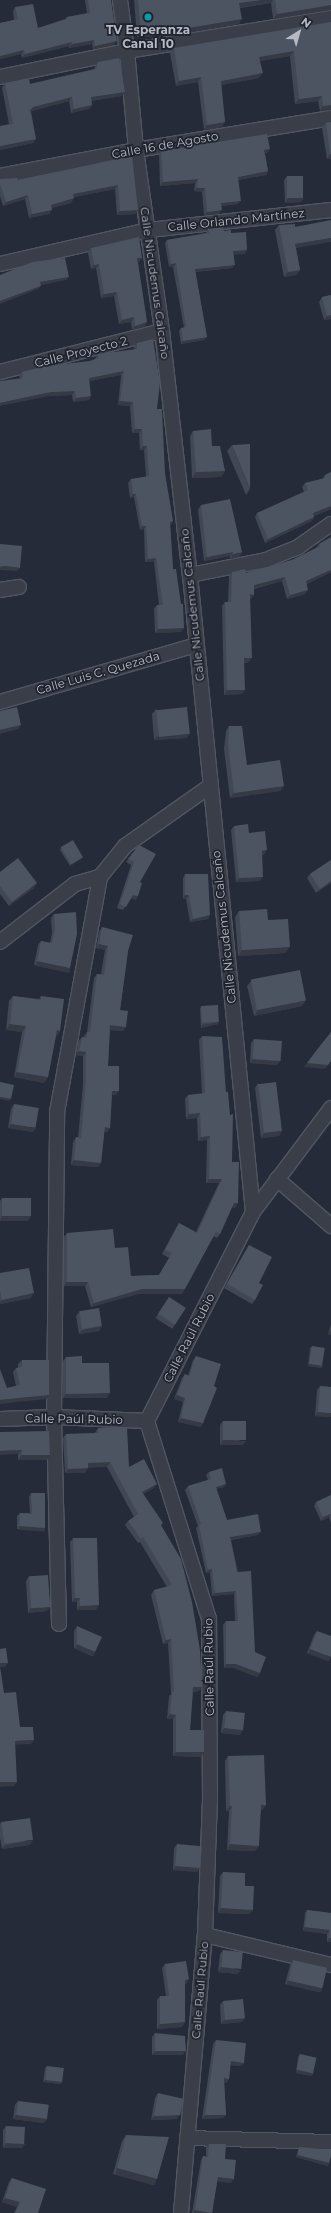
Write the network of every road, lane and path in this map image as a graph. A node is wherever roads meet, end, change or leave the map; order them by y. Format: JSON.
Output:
{"nodes":[{"id":1,"x":120,"y":0,"type":"edge"},
{"id":2,"x":331,"y":18,"type":"edge"},
{"id":3,"x":128,"y":51,"type":"junction"},
{"id":4,"x":0,"y":77,"type":"edge"},
{"id":5,"x":331,"y":118,"type":"edge"},
{"id":6,"x":136,"y":150,"type":"junction"},
{"id":7,"x":0,"y":176,"type":"edge"},
{"id":8,"x":331,"y":210,"type":"edge"},
{"id":9,"x":149,"y":230,"type":"junction"},
{"id":10,"x":0,"y":264,"type":"edge"},
{"id":11,"x":162,"y":331,"type":"junction"},
{"id":12,"x":0,"y":372,"type":"edge"},
{"id":13,"x":331,"y":524,"type":"edge"},
{"id":14,"x":190,"y":575,"type":"junction"},
{"id":15,"x":19,"y":587,"type":"dead end"},
{"id":16,"x":0,"y":590,"type":"edge"},
{"id":17,"x":196,"y":645,"type":"junction"},
{"id":18,"x":0,"y":702,"type":"edge"},
{"id":19,"x":210,"y":786,"type":"junction"},
{"id":20,"x":100,"y":877,"type":"junction"},
{"id":21,"x":0,"y":942,"type":"edge"},
{"id":22,"x":331,"y":1108,"type":"edge"},
{"id":23,"x":277,"y":1179,"type":"junction"},
{"id":24,"x":253,"y":1212,"type":"junction"},
{"id":25,"x":331,"y":1226,"type":"edge"},
{"id":26,"x":54,"y":1417,"type":"junction"},
{"id":27,"x":0,"y":1419,"type":"edge"},
{"id":28,"x":147,"y":1421,"type":"junction"},
{"id":29,"x":59,"y":1624,"type":"dead end"},
{"id":30,"x":205,"y":1934,"type":"junction"},
{"id":31,"x":331,"y":1964,"type":"edge"},
{"id":32,"x":187,"y":2138,"type":"junction"},
{"id":33,"x":331,"y":2142,"type":"edge"},
{"id":34,"x":181,"y":2213,"type":"edge"}],
"edges":[{"from":1,"to":3,"type":"street","name":"Calle Nicudemus Calcaño"},
{"from":2,"to":3,"type":"street"},
{"from":3,"to":4,"type":"street"},
{"from":3,"to":6,"type":"street","name":"Calle Nicudemus Calcaño"},
{"from":5,"to":6,"type":"street","name":"Calle 16 de Agosto"},
{"from":6,"to":7,"type":"street","name":"Calle 16 de Agosto"},
{"from":6,"to":9,"type":"street","name":"Calle Nicudemus Calcaño"},
{"from":8,"to":9,"type":"street","name":"Calle Orlando Martínez"},
{"from":9,"to":10,"type":"street","name":"Calle Orlando Martínez"},
{"from":9,"to":11,"type":"street","name":"Calle Nicudemus Calcaño"},
{"from":11,"to":12,"type":"street","name":"Calle Proyecto 2"},
{"from":11,"to":14,"type":"street","name":"Calle Nicudemus Calcaño"},
{"from":13,"to":14,"type":"street"},
{"from":14,"to":17,"type":"street","name":"Calle Nicudemus Calcaño"},
{"from":15,"to":16,"type":"street"},
{"from":17,"to":18,"type":"street","name":"Calle Luis C. Quezada"},
{"from":17,"to":19,"type":"street","name":"Calle Nicudemus Calcaño"},
{"from":19,"to":20,"type":"street"},
{"from":19,"to":24,"type":"street","name":"Calle Nicudemus Calcaño"},
{"from":20,"to":21,"type":"street"},
{"from":20,"to":26,"type":"street"},
{"from":22,"to":23,"type":"street","name":"Calle Raúl Rubio"},
{"from":23,"to":24,"type":"street","name":"Calle Raúl Rubio"},
{"from":23,"to":25,"type":"street"},
{"from":24,"to":28,"type":"street","name":"Calle Raúl Rubio"},
{"from":26,"to":27,"type":"street","name":"Calle Paúl Rubio"},
{"from":26,"to":28,"type":"street","name":"Calle Paúl Rubio"},
{"from":26,"to":29,"type":"street"},
{"from":28,"to":30,"type":"street","name":"Calle Raúl Rubio"},
{"from":30,"to":31,"type":"street"},
{"from":30,"to":32,"type":"street","name":"Calle Raúl Rubio"},
{"from":32,"to":33,"type":"street"},
{"from":32,"to":34,"type":"street","name":"Calle Raúl Rubio"}]}
